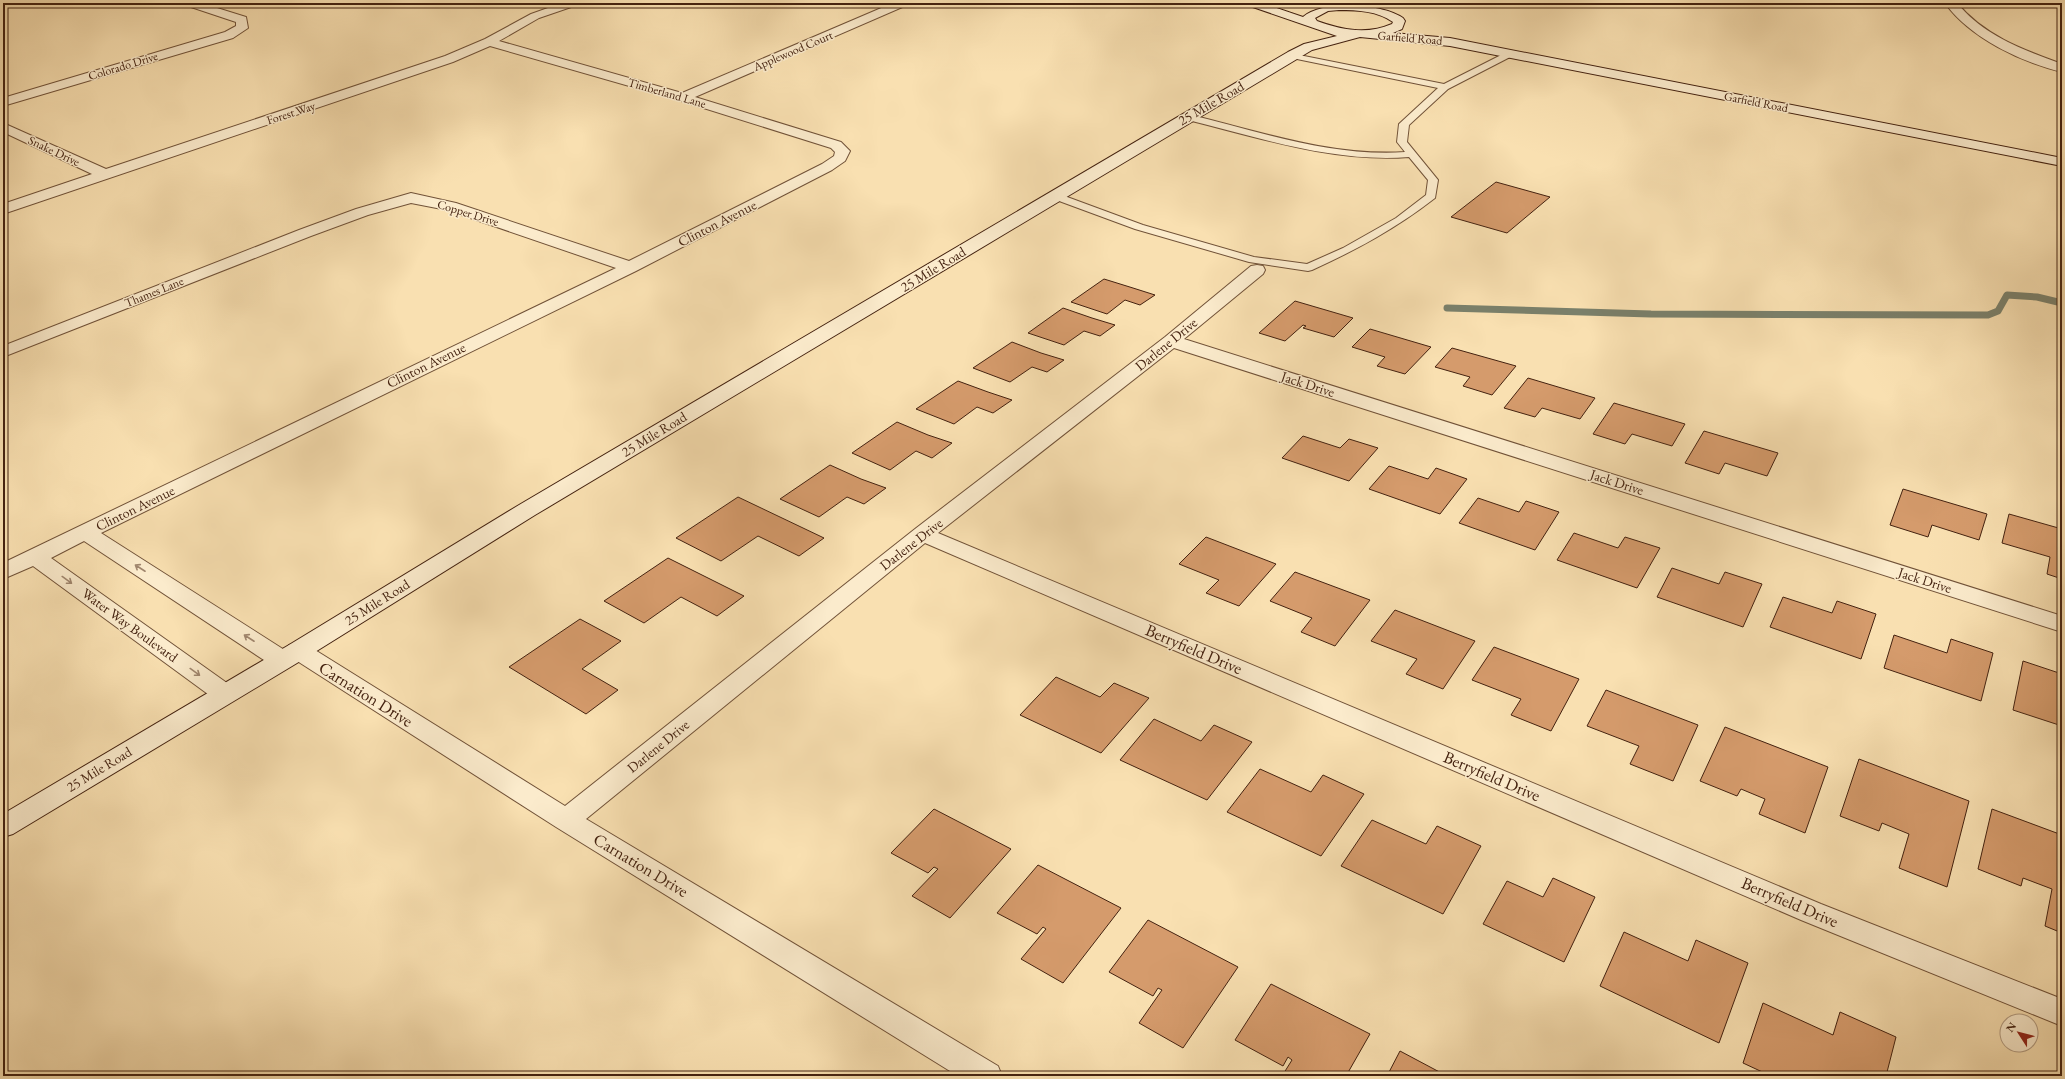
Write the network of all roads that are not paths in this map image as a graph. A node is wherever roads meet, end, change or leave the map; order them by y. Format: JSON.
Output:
{"nodes":[{"id":1,"x":189,"y":3,"type":"edge"},
{"id":2,"x":573,"y":3,"type":"edge"},
{"id":3,"x":903,"y":3,"type":"edge"},
{"id":4,"x":1251,"y":3,"type":"edge"},
{"id":5,"x":1260,"y":3,"type":"edge"},
{"id":6,"x":1951,"y":3,"type":"edge"},
{"id":7,"x":1348,"y":4,"type":"edge"},
{"id":8,"x":1329,"y":7,"type":"junction"},
{"id":9,"x":1397,"y":14,"type":"junction"},
{"id":10,"x":1314,"y":24,"type":"junction"},
{"id":11,"x":1364,"y":34,"type":"junction"},
{"id":12,"x":489,"y":42,"type":"junction"},
{"id":13,"x":1450,"y":42,"type":"junction"},
{"id":14,"x":1308,"y":47,"type":"junction"},
{"id":15,"x":1509,"y":54,"type":"junction"},
{"id":16,"x":1292,"y":55,"type":"junction"},
{"id":17,"x":2062,"y":68,"type":"edge"},
{"id":18,"x":1445,"y":87,"type":"junction"},
{"id":19,"x":682,"y":97,"type":"junction"},
{"id":20,"x":3,"y":102,"type":"edge"},
{"id":21,"x":1188,"y":117,"type":"junction"},
{"id":22,"x":3,"y":127,"type":"edge"},
{"id":23,"x":843,"y":151,"type":"joint"},
{"id":24,"x":1413,"y":154,"type":"junction"},
{"id":25,"x":2062,"y":162,"type":"edge"},
{"id":26,"x":106,"y":175,"type":"junction"},
{"id":27,"x":1055,"y":196,"type":"junction"},
{"id":28,"x":3,"y":209,"type":"edge"},
{"id":29,"x":305,"y":232,"type":"joint"},
{"id":30,"x":630,"y":267,"type":"junction"},
{"id":31,"x":1257,"y":270,"type":"dead end"},
{"id":32,"x":1171,"y":341,"type":"junction"},
{"id":33,"x":3,"y":352,"type":"edge"},
{"id":34,"x":85,"y":532,"type":"junction"},
{"id":35,"x":923,"y":534,"type":"junction"},
{"id":36,"x":35,"y":557,"type":"junction"},
{"id":37,"x":3,"y":572,"type":"edge"},
{"id":38,"x":2062,"y":624,"type":"edge"},
{"id":39,"x":290,"y":656,"type":"junction"},
{"id":40,"x":226,"y":694,"type":"junction"},
{"id":41,"x":566,"y":820,"type":"junction"},
{"id":42,"x":3,"y":827,"type":"edge"},
{"id":43,"x":2062,"y":1013,"type":"edge"},
{"id":44,"x":986,"y":1076,"type":"edge"}],
"edges":[{"from":1,"to":20,"type":"street","name":"Colorado Drive"},
{"from":2,"to":12,"type":"street","name":"Forest Way"},
{"from":3,"to":19,"type":"street","name":"Applewood Court"},
{"from":4,"to":10,"type":"street"},
{"from":5,"to":8,"type":"street"},
{"from":6,"to":17,"type":"street"},
{"from":7,"to":8,"type":"street","name":"Garfield Road"},
{"from":7,"to":9,"type":"street","name":"Garfield Road"},
{"from":8,"to":10,"type":"street"},
{"from":9,"to":11,"type":"street"},
{"from":9,"to":13,"type":"street","name":"Garfield Road"},
{"from":10,"to":11,"type":"street"},
{"from":10,"to":14,"type":"street"},
{"from":11,"to":13,"type":"street","name":"Garfield Road"},
{"from":11,"to":14,"type":"street","name":"25 Mile Road"},
{"from":12,"to":19,"type":"street","name":"Timberland Lane"},
{"from":12,"to":26,"type":"street","name":"Forest Way"},
{"from":13,"to":15,"type":"street","name":"Garfield Road"},
{"from":14,"to":16,"type":"street","name":"25 Mile Road"},
{"from":15,"to":18,"type":"lane"},
{"from":15,"to":25,"type":"street","name":"Garfield Road"},
{"from":16,"to":18,"type":"lane"},
{"from":16,"to":21,"type":"street","name":"25 Mile Road"},
{"from":18,"to":24,"type":"lane"},
{"from":19,"to":23,"type":"street","name":"Timberland Lane"},
{"from":21,"to":24,"type":"lane"},
{"from":21,"to":27,"type":"street","name":"25 Mile Road"},
{"from":22,"to":26,"type":"street","name":"Snake Drive"},
{"from":23,"to":30,"type":"street","name":"Clinton Avenue"},
{"from":24,"to":27,"type":"lane"},
{"from":26,"to":28,"type":"street","name":"Forest Way"},
{"from":27,"to":39,"type":"street","name":"25 Mile Road"},
{"from":29,"to":30,"type":"street","name":"Copper Drive"},
{"from":29,"to":33,"type":"street","name":"Thames Lane"},
{"from":30,"to":34,"type":"street","name":"Clinton Avenue"},
{"from":31,"to":32,"type":"street","name":"Darlene Drive"},
{"from":32,"to":35,"type":"street","name":"Darlene Drive"},
{"from":32,"to":38,"type":"street","name":"Jack Drive"},
{"from":34,"to":36,"type":"street","name":"Clinton Avenue"},
{"from":39,"to":34,"type":"street","one_way":true},
{"from":35,"to":41,"type":"street","name":"Darlene Drive"},
{"from":35,"to":43,"type":"street","name":"Berryfield Drive"},
{"from":36,"to":37,"type":"street","name":"Clinton Avenue"},
{"from":36,"to":40,"type":"street","name":"Water Way Boulevard","one_way":true},
{"from":39,"to":40,"type":"street","name":"25 Mile Road"},
{"from":39,"to":41,"type":"street","name":"Carnation Drive"},
{"from":40,"to":42,"type":"street","name":"25 Mile Road"},
{"from":41,"to":44,"type":"street","name":"Carnation Drive"}]}
